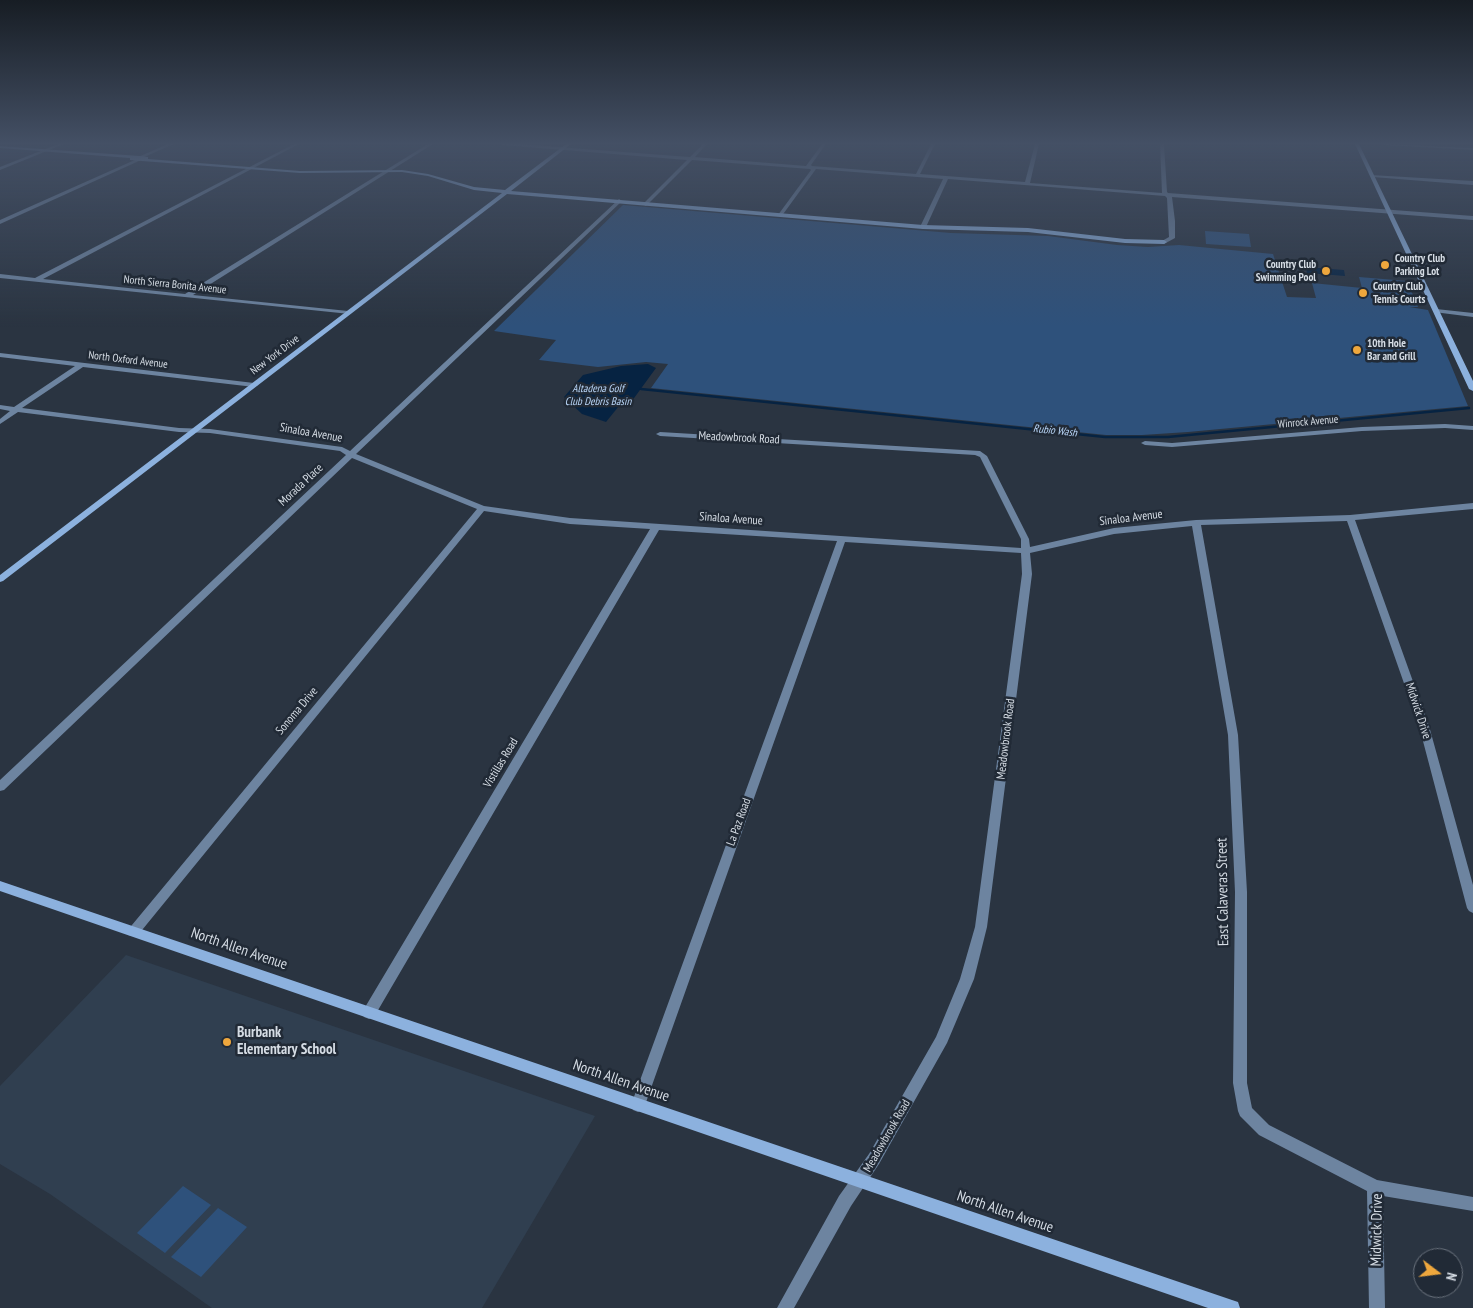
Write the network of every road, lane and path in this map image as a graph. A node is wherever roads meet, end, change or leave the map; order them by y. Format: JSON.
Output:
{"nodes":[{"id":1,"x":38,"y":205,"type":"edge"},
{"id":2,"x":179,"y":205,"type":"edge"},
{"id":3,"x":332,"y":205,"type":"edge"},
{"id":4,"x":489,"y":205,"type":"edge"},
{"id":5,"x":615,"y":205,"type":"edge"},
{"id":6,"x":659,"y":205,"type":"edge"},
{"id":7,"x":788,"y":205,"type":"edge"},
{"id":8,"x":933,"y":205,"type":"edge"},
{"id":9,"x":1170,"y":205,"type":"edge"},
{"id":10,"x":1298,"y":205,"type":"edge"},
{"id":11,"x":1386,"y":205,"type":"edge"},
{"id":12,"x":1389,"y":212,"type":"junction"},
{"id":13,"x":781,"y":215,"type":"junction"},
{"id":14,"x":1473,"y":218,"type":"edge"},
{"id":15,"x":0,"y":222,"type":"edge"},
{"id":16,"x":922,"y":227,"type":"junction"},
{"id":17,"x":0,"y":276,"type":"edge"},
{"id":18,"x":35,"y":280,"type":"junction"},
{"id":19,"x":186,"y":296,"type":"junction"},
{"id":20,"x":1436,"y":311,"type":"junction"},
{"id":21,"x":348,"y":313,"type":"junction"},
{"id":22,"x":1473,"y":315,"type":"edge"},
{"id":23,"x":0,"y":355,"type":"edge"},
{"id":24,"x":80,"y":366,"type":"junction"},
{"id":25,"x":254,"y":385,"type":"junction"},
{"id":26,"x":1473,"y":389,"type":"edge"},
{"id":27,"x":0,"y":407,"type":"edge"},
{"id":28,"x":15,"y":409,"type":"junction"},
{"id":29,"x":0,"y":422,"type":"edge"},
{"id":30,"x":1473,"y":428,"type":"edge"},
{"id":31,"x":193,"y":432,"type":"junction"},
{"id":32,"x":660,"y":434,"type":"dead end"},
{"id":33,"x":1146,"y":443,"type":"dead end"},
{"id":34,"x":351,"y":455,"type":"junction"},
{"id":35,"x":1473,"y":506,"type":"edge"},
{"id":36,"x":482,"y":508,"type":"junction"},
{"id":37,"x":1350,"y":518,"type":"junction"},
{"id":38,"x":1196,"y":523,"type":"junction"},
{"id":39,"x":656,"y":527,"type":"junction"},
{"id":40,"x":842,"y":539,"type":"junction"},
{"id":41,"x":1026,"y":551,"type":"junction"},
{"id":42,"x":0,"y":579,"type":"edge"},
{"id":43,"x":0,"y":787,"type":"edge"},
{"id":44,"x":0,"y":886,"type":"edge"},
{"id":45,"x":1473,"y":908,"type":"edge"},
{"id":46,"x":133,"y":931,"type":"junction"},
{"id":47,"x":369,"y":1013,"type":"junction"},
{"id":48,"x":638,"y":1105,"type":"junction"},
{"id":49,"x":860,"y":1182,"type":"junction"},
{"id":50,"x":1375,"y":1188,"type":"junction"},
{"id":51,"x":1473,"y":1204,"type":"edge"},
{"id":52,"x":785,"y":1308,"type":"edge"},
{"id":53,"x":1232,"y":1308,"type":"edge"},
{"id":54,"x":1377,"y":1308,"type":"edge"}],
"edges":[{"from":1,"to":15,"type":"street"},
{"from":2,"to":18,"type":"street"},
{"from":3,"to":19,"type":"street"},
{"from":4,"to":21,"type":"street","name":"New York Drive"},
{"from":5,"to":34,"type":"street","name":"Morada Place"},
{"from":6,"to":13,"type":"street"},
{"from":7,"to":13,"type":"street"},
{"from":8,"to":16,"type":"street"},
{"from":9,"to":16,"type":"street"},
{"from":10,"to":12,"type":"street"},
{"from":11,"to":12,"type":"street"},
{"from":12,"to":14,"type":"street"},
{"from":12,"to":20,"type":"street"},
{"from":13,"to":16,"type":"street"},
{"from":17,"to":18,"type":"street","name":"North Sierra Bonita Avenue"},
{"from":18,"to":19,"type":"street","name":"North Sierra Bonita Avenue"},
{"from":19,"to":21,"type":"street","name":"North Sierra Bonita Avenue"},
{"from":20,"to":22,"type":"street"},
{"from":20,"to":26,"type":"street"},
{"from":21,"to":25,"type":"street","name":"New York Drive"},
{"from":23,"to":24,"type":"street","name":"North Oxford Avenue"},
{"from":24,"to":25,"type":"street","name":"North Oxford Avenue"},
{"from":24,"to":28,"type":"street"},
{"from":25,"to":31,"type":"street","name":"New York Drive"},
{"from":27,"to":28,"type":"street","name":"Sinaloa Avenue"},
{"from":28,"to":29,"type":"street"},
{"from":28,"to":31,"type":"street","name":"Sinaloa Avenue"},
{"from":30,"to":33,"type":"street","name":"Winrock Avenue"},
{"from":31,"to":34,"type":"street","name":"Sinaloa Avenue"},
{"from":31,"to":42,"type":"street","name":"New York Drive"},
{"from":32,"to":41,"type":"street","name":"Meadowbrook Road"},
{"from":34,"to":36,"type":"street","name":"Sinaloa Avenue"},
{"from":34,"to":43,"type":"street","name":"Morada Place"},
{"from":35,"to":37,"type":"street","name":"Sinaloa Avenue"},
{"from":36,"to":39,"type":"street","name":"Sinaloa Avenue"},
{"from":36,"to":46,"type":"street","name":"Sonoma Drive"},
{"from":37,"to":38,"type":"street","name":"Sinaloa Avenue"},
{"from":37,"to":45,"type":"street","name":"Midwick Drive"},
{"from":38,"to":41,"type":"street","name":"Sinaloa Avenue"},
{"from":38,"to":50,"type":"street","name":"East Calaveras Street"},
{"from":39,"to":40,"type":"street","name":"Sinaloa Avenue"},
{"from":39,"to":47,"type":"street","name":"Vistillas Road"},
{"from":40,"to":41,"type":"street","name":"Sinaloa Avenue"},
{"from":40,"to":48,"type":"street","name":"La Paz Road"},
{"from":41,"to":49,"type":"street","name":"Meadowbrook Road"},
{"from":44,"to":46,"type":"street","name":"North Allen Avenue"},
{"from":46,"to":47,"type":"street","name":"North Allen Avenue"},
{"from":47,"to":48,"type":"street","name":"North Allen Avenue"},
{"from":48,"to":49,"type":"street","name":"North Allen Avenue"},
{"from":49,"to":52,"type":"street","name":"Meadowbrook Road"},
{"from":49,"to":53,"type":"street","name":"North Allen Avenue"},
{"from":50,"to":51,"type":"street","name":"Midwick Drive"},
{"from":50,"to":54,"type":"street","name":"Midwick Drive"}]}
